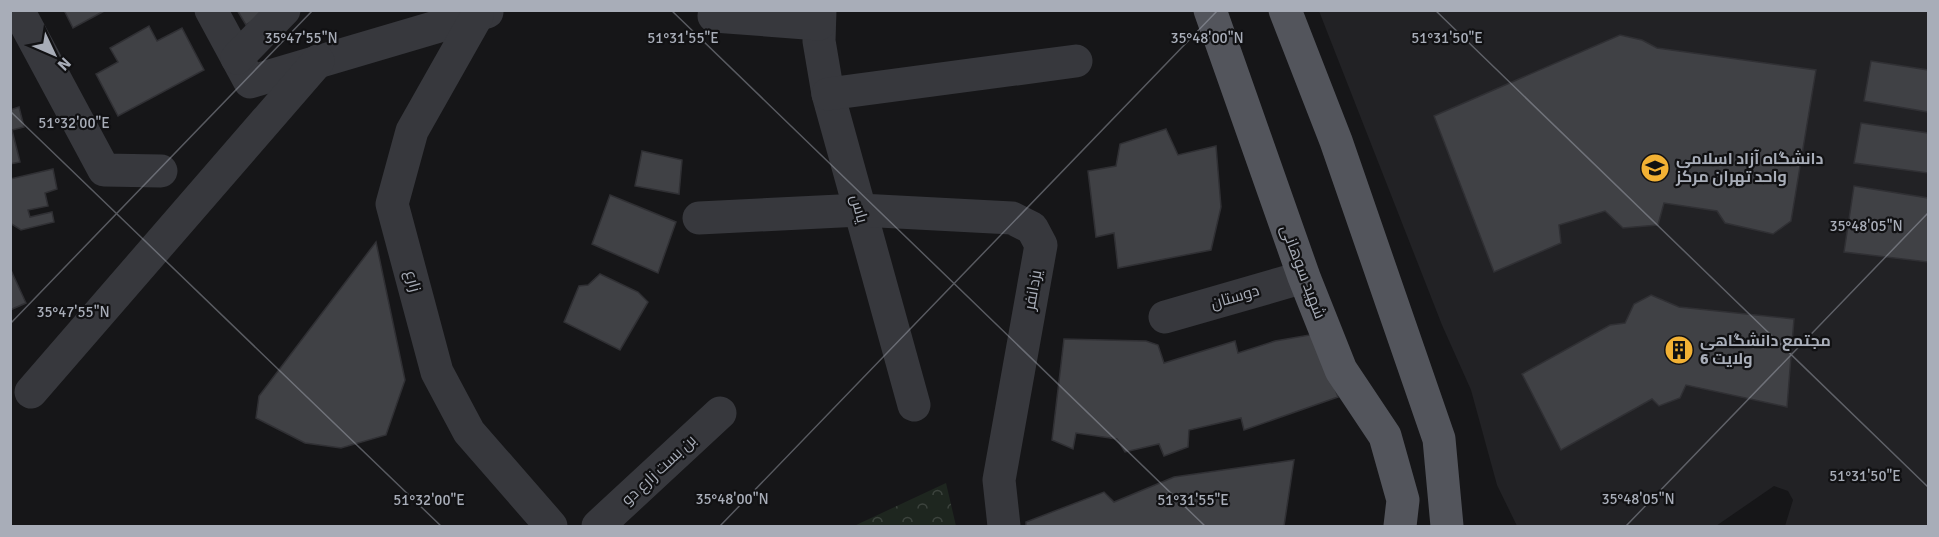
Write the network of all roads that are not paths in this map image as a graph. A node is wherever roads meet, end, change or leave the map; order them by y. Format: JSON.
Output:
{"nodes":[{"id":1,"x":18,"y":10,"type":"edge"},
{"id":2,"x":211,"y":10,"type":"edge"},
{"id":3,"x":284,"y":10,"type":"edge"},
{"id":4,"x":1210,"y":10,"type":"edge"},
{"id":5,"x":1285,"y":10,"type":"edge"},
{"id":6,"x":485,"y":13,"type":"edge"},
{"id":7,"x":714,"y":16,"type":"dead end"},
{"id":8,"x":820,"y":17,"type":"edge"},
{"id":9,"x":237,"y":58,"type":"junction"},
{"id":10,"x":318,"y":61,"type":"junction"},
{"id":11,"x":1076,"y":61,"type":"dead end"},
{"id":12,"x":828,"y":94,"type":"junction"},
{"id":13,"x":161,"y":171,"type":"dead end"},
{"id":14,"x":860,"y":210,"type":"junction"},
{"id":15,"x":699,"y":218,"type":"dead end"},
{"id":16,"x":1304,"y":277,"type":"junction"},
{"id":17,"x":1165,"y":317,"type":"dead end"},
{"id":18,"x":31,"y":392,"type":"dead end"},
{"id":19,"x":914,"y":405,"type":"dead end"},
{"id":20,"x":720,"y":412,"type":"dead end"},
{"id":21,"x":551,"y":526,"type":"edge"},
{"id":22,"x":598,"y":526,"type":"edge"},
{"id":23,"x":1004,"y":526,"type":"edge"},
{"id":24,"x":1400,"y":526,"type":"edge"},
{"id":25,"x":1447,"y":526,"type":"edge"}],
"edges":[{"from":1,"to":13,"type":"street"},
{"from":2,"to":9,"type":"street"},
{"from":3,"to":9,"type":"street"},
{"from":4,"to":16,"type":"main road","name":"شهید سوهانی"},
{"from":5,"to":25,"type":"main road"},
{"from":6,"to":10,"type":"street"},
{"from":6,"to":21,"type":"street","name":"زارع"},
{"from":7,"to":8,"type":"street"},
{"from":8,"to":12,"type":"street","name":"یاس"},
{"from":9,"to":10,"type":"street"},
{"from":10,"to":18,"type":"street"},
{"from":11,"to":12,"type":"street"},
{"from":12,"to":14,"type":"street","name":"یاس"},
{"from":14,"to":15,"type":"street","name":"یزدانفر"},
{"from":14,"to":19,"type":"street","name":"یاس"},
{"from":14,"to":23,"type":"street","name":"یزدانفر"},
{"from":16,"to":17,"type":"street","name":"دوستان"},
{"from":16,"to":24,"type":"main road","name":"شهید سوهانی"},
{"from":20,"to":22,"type":"street","name":"بن بست زارع دو"}]}
